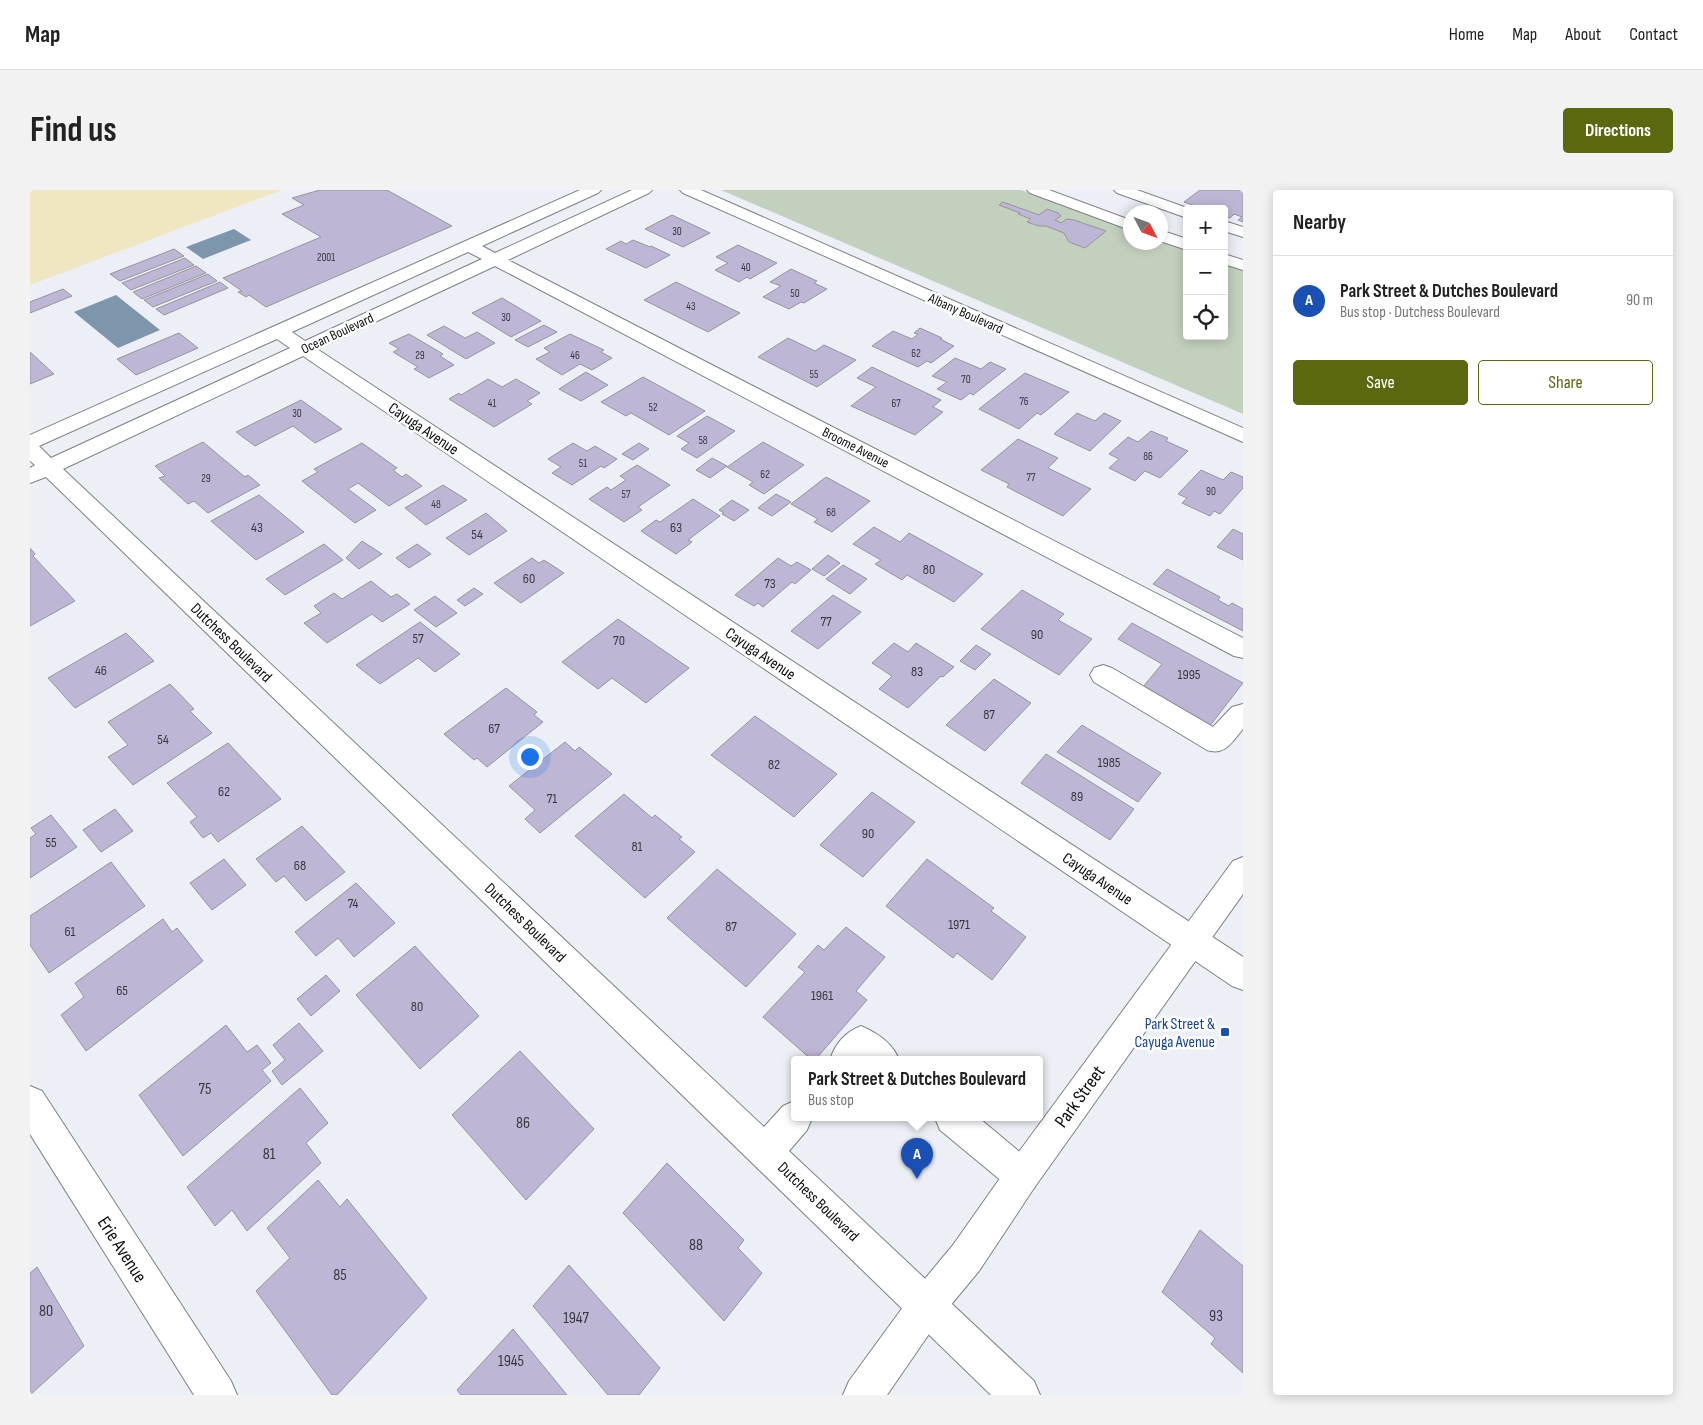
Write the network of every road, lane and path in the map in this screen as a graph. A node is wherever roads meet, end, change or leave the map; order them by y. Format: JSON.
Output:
{"nodes":[{"id":1,"x":593,"y":190,"type":"edge"},
{"id":2,"x":644,"y":190,"type":"edge"},
{"id":3,"x":688,"y":190,"type":"edge"},
{"id":4,"x":1035,"y":190,"type":"edge"},
{"id":5,"x":1122,"y":190,"type":"edge"},
{"id":6,"x":1183,"y":211,"type":"edge"},
{"id":7,"x":1123,"y":222,"type":"edge"},
{"id":8,"x":1228,"y":227,"type":"edge"},
{"id":9,"x":1243,"y":232,"type":"edge"},
{"id":10,"x":1168,"y":239,"type":"edge"},
{"id":11,"x":1183,"y":244,"type":"edge"},
{"id":12,"x":469,"y":246,"type":"junction"},
{"id":13,"x":1228,"y":259,"type":"edge"},
{"id":14,"x":495,"y":260,"type":"junction"},
{"id":15,"x":1243,"y":265,"type":"edge"},
{"id":16,"x":279,"y":332,"type":"junction"},
{"id":17,"x":304,"y":348,"type":"junction"},
{"id":18,"x":1243,"y":436,"type":"edge"},
{"id":19,"x":30,"y":443,"type":"edge"},
{"id":20,"x":36,"y":464,"type":"edge"},
{"id":21,"x":1243,"y":649,"type":"edge"},
{"id":22,"x":1104,"y":675,"type":"dead end"},
{"id":23,"x":1243,"y":715,"type":"edge"},
{"id":24,"x":1243,"y":870,"type":"edge"},
{"id":25,"x":1193,"y":941,"type":"junction"},
{"id":26,"x":1243,"y":975,"type":"edge"},
{"id":27,"x":850,"y":1056,"type":"edge"},
{"id":28,"x":878,"y":1056,"type":"edge"},
{"id":29,"x":30,"y":1103,"type":"edge"},
{"id":30,"x":792,"y":1121,"type":"edge"},
{"id":31,"x":956,"y":1121,"type":"edge"},
{"id":32,"x":766,"y":1151,"type":"junction"},
{"id":33,"x":1022,"y":1176,"type":"junction"},
{"id":34,"x":928,"y":1305,"type":"junction"},
{"id":35,"x":217,"y":1395,"type":"edge"},
{"id":36,"x":863,"y":1395,"type":"edge"},
{"id":37,"x":1020,"y":1395,"type":"edge"}],
"edges":[{"from":1,"to":12,"type":"main road","name":"Ocean Boulevard"},
{"from":2,"to":14,"type":"main road","name":"Ocean Boulevard"},
{"from":3,"to":18,"type":"main road","name":"Albany Boulevard"},
{"from":4,"to":7,"type":"main road"},
{"from":5,"to":6,"type":"main road"},
{"from":8,"to":9,"type":"main road"},
{"from":10,"to":11,"type":"main road"},
{"from":12,"to":14,"type":"main road","name":"Broome Avenue"},
{"from":12,"to":16,"type":"main road","name":"Ocean Boulevard"},
{"from":13,"to":15,"type":"main road"},
{"from":14,"to":17,"type":"main road","name":"Ocean Boulevard"},
{"from":14,"to":21,"type":"main road","name":"Broome Avenue"},
{"from":16,"to":17,"type":"main road","name":"Cayuga Avenue"},
{"from":16,"to":19,"type":"main road","name":"Ocean Boulevard"},
{"from":17,"to":20,"type":"main road","name":"Ocean Boulevard"},
{"from":17,"to":25,"type":"main road","name":"Cayuga Avenue"},
{"from":20,"to":32,"type":"main road","name":"Dutchess Boulevard"},
{"from":22,"to":23,"type":"main road"},
{"from":24,"to":25,"type":"main road","name":"Park Street"},
{"from":25,"to":26,"type":"main road","name":"Cayuga Avenue"},
{"from":25,"to":33,"type":"main road","name":"Park Street"},
{"from":27,"to":28,"type":"main road"},
{"from":29,"to":35,"type":"main road","name":"Erie Avenue"},
{"from":30,"to":32,"type":"main road"},
{"from":31,"to":33,"type":"main road"},
{"from":32,"to":34,"type":"main road","name":"Dutchess Boulevard"},
{"from":33,"to":34,"type":"main road","name":"Park Street"},
{"from":34,"to":36,"type":"main road","name":"Park Street"},
{"from":34,"to":37,"type":"main road","name":"Dutchess Boulevard"}]}
